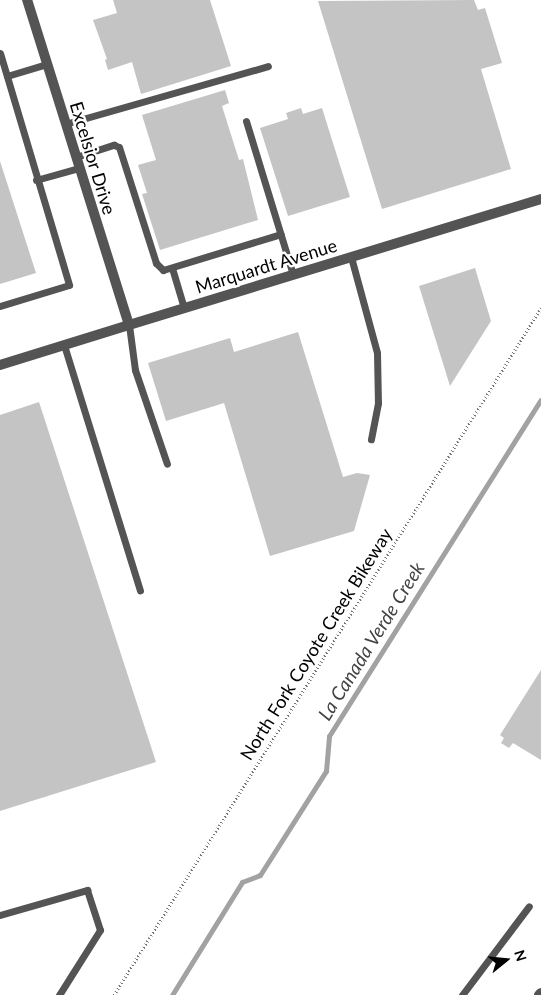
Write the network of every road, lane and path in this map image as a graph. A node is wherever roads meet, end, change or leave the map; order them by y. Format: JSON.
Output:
{"nodes":[{"id":1,"x":26,"y":0,"type":"edge"},
{"id":2,"x":0,"y":53,"type":"edge"},
{"id":3,"x":47,"y":64,"type":"junction"},
{"id":4,"x":268,"y":66,"type":"dead end"},
{"id":5,"x":7,"y":76,"type":"junction"},
{"id":6,"x":246,"y":121,"type":"dead end"},
{"id":7,"x":65,"y":124,"type":"junction"},
{"id":8,"x":76,"y":157,"type":"junction"},
{"id":9,"x":79,"y":168,"type":"junction"},
{"id":10,"x":36,"y":180,"type":"junction"},
{"id":11,"x":541,"y":198,"type":"edge"},
{"id":12,"x":280,"y":234,"type":"junction"},
{"id":13,"x":351,"y":257,"type":"junction"},
{"id":14,"x":172,"y":268,"type":"junction"},
{"id":15,"x":293,"y":275,"type":"junction"},
{"id":16,"x":0,"y":306,"type":"edge"},
{"id":17,"x":184,"y":308,"type":"junction"},
{"id":18,"x":541,"y":308,"type":"edge"},
{"id":19,"x":129,"y":326,"type":"junction"},
{"id":20,"x":64,"y":345,"type":"junction"},
{"id":21,"x":0,"y":365,"type":"edge"},
{"id":22,"x":371,"y":439,"type":"dead end"},
{"id":23,"x":167,"y":464,"type":"dead end"},
{"id":24,"x":140,"y":590,"type":"dead end"},
{"id":25,"x":529,"y":906,"type":"dead end"},
{"id":26,"x":0,"y":915,"type":"edge"},
{"id":27,"x":59,"y":995,"type":"edge"},
{"id":28,"x":114,"y":995,"type":"edge"},
{"id":29,"x":462,"y":995,"type":"edge"}],
"edges":[{"from":1,"to":3,"type":"street","name":"Excelsior Drive"},
{"from":2,"to":5,"type":"lane"},
{"from":3,"to":5,"type":"lane"},
{"from":3,"to":7,"type":"street","name":"Excelsior Drive"},
{"from":4,"to":7,"type":"lane"},
{"from":5,"to":10,"type":"lane"},
{"from":6,"to":12,"type":"lane"},
{"from":7,"to":8,"type":"street","name":"Excelsior Drive"},
{"from":8,"to":9,"type":"street","name":"Excelsior Drive"},
{"from":8,"to":14,"type":"lane"},
{"from":9,"to":10,"type":"lane"},
{"from":9,"to":19,"type":"street","name":"Excelsior Drive"},
{"from":10,"to":16,"type":"lane"},
{"from":11,"to":13,"type":"street","name":"Marquardt Avenue"},
{"from":12,"to":14,"type":"lane"},
{"from":12,"to":15,"type":"lane"},
{"from":13,"to":15,"type":"street","name":"Marquardt Avenue"},
{"from":13,"to":22,"type":"lane"},
{"from":14,"to":17,"type":"lane"},
{"from":15,"to":17,"type":"street","name":"Marquardt Avenue"},
{"from":17,"to":19,"type":"street","name":"Marquardt Avenue"},
{"from":18,"to":28,"type":"path","name":"North Fork Coyote Creek Bikeway"},
{"from":19,"to":20,"type":"street","name":"Marquardt Avenue"},
{"from":19,"to":23,"type":"lane"},
{"from":20,"to":21,"type":"street","name":"Marquardt Avenue"},
{"from":20,"to":24,"type":"lane"},
{"from":25,"to":29,"type":"lane"},
{"from":26,"to":27,"type":"lane"}]}
